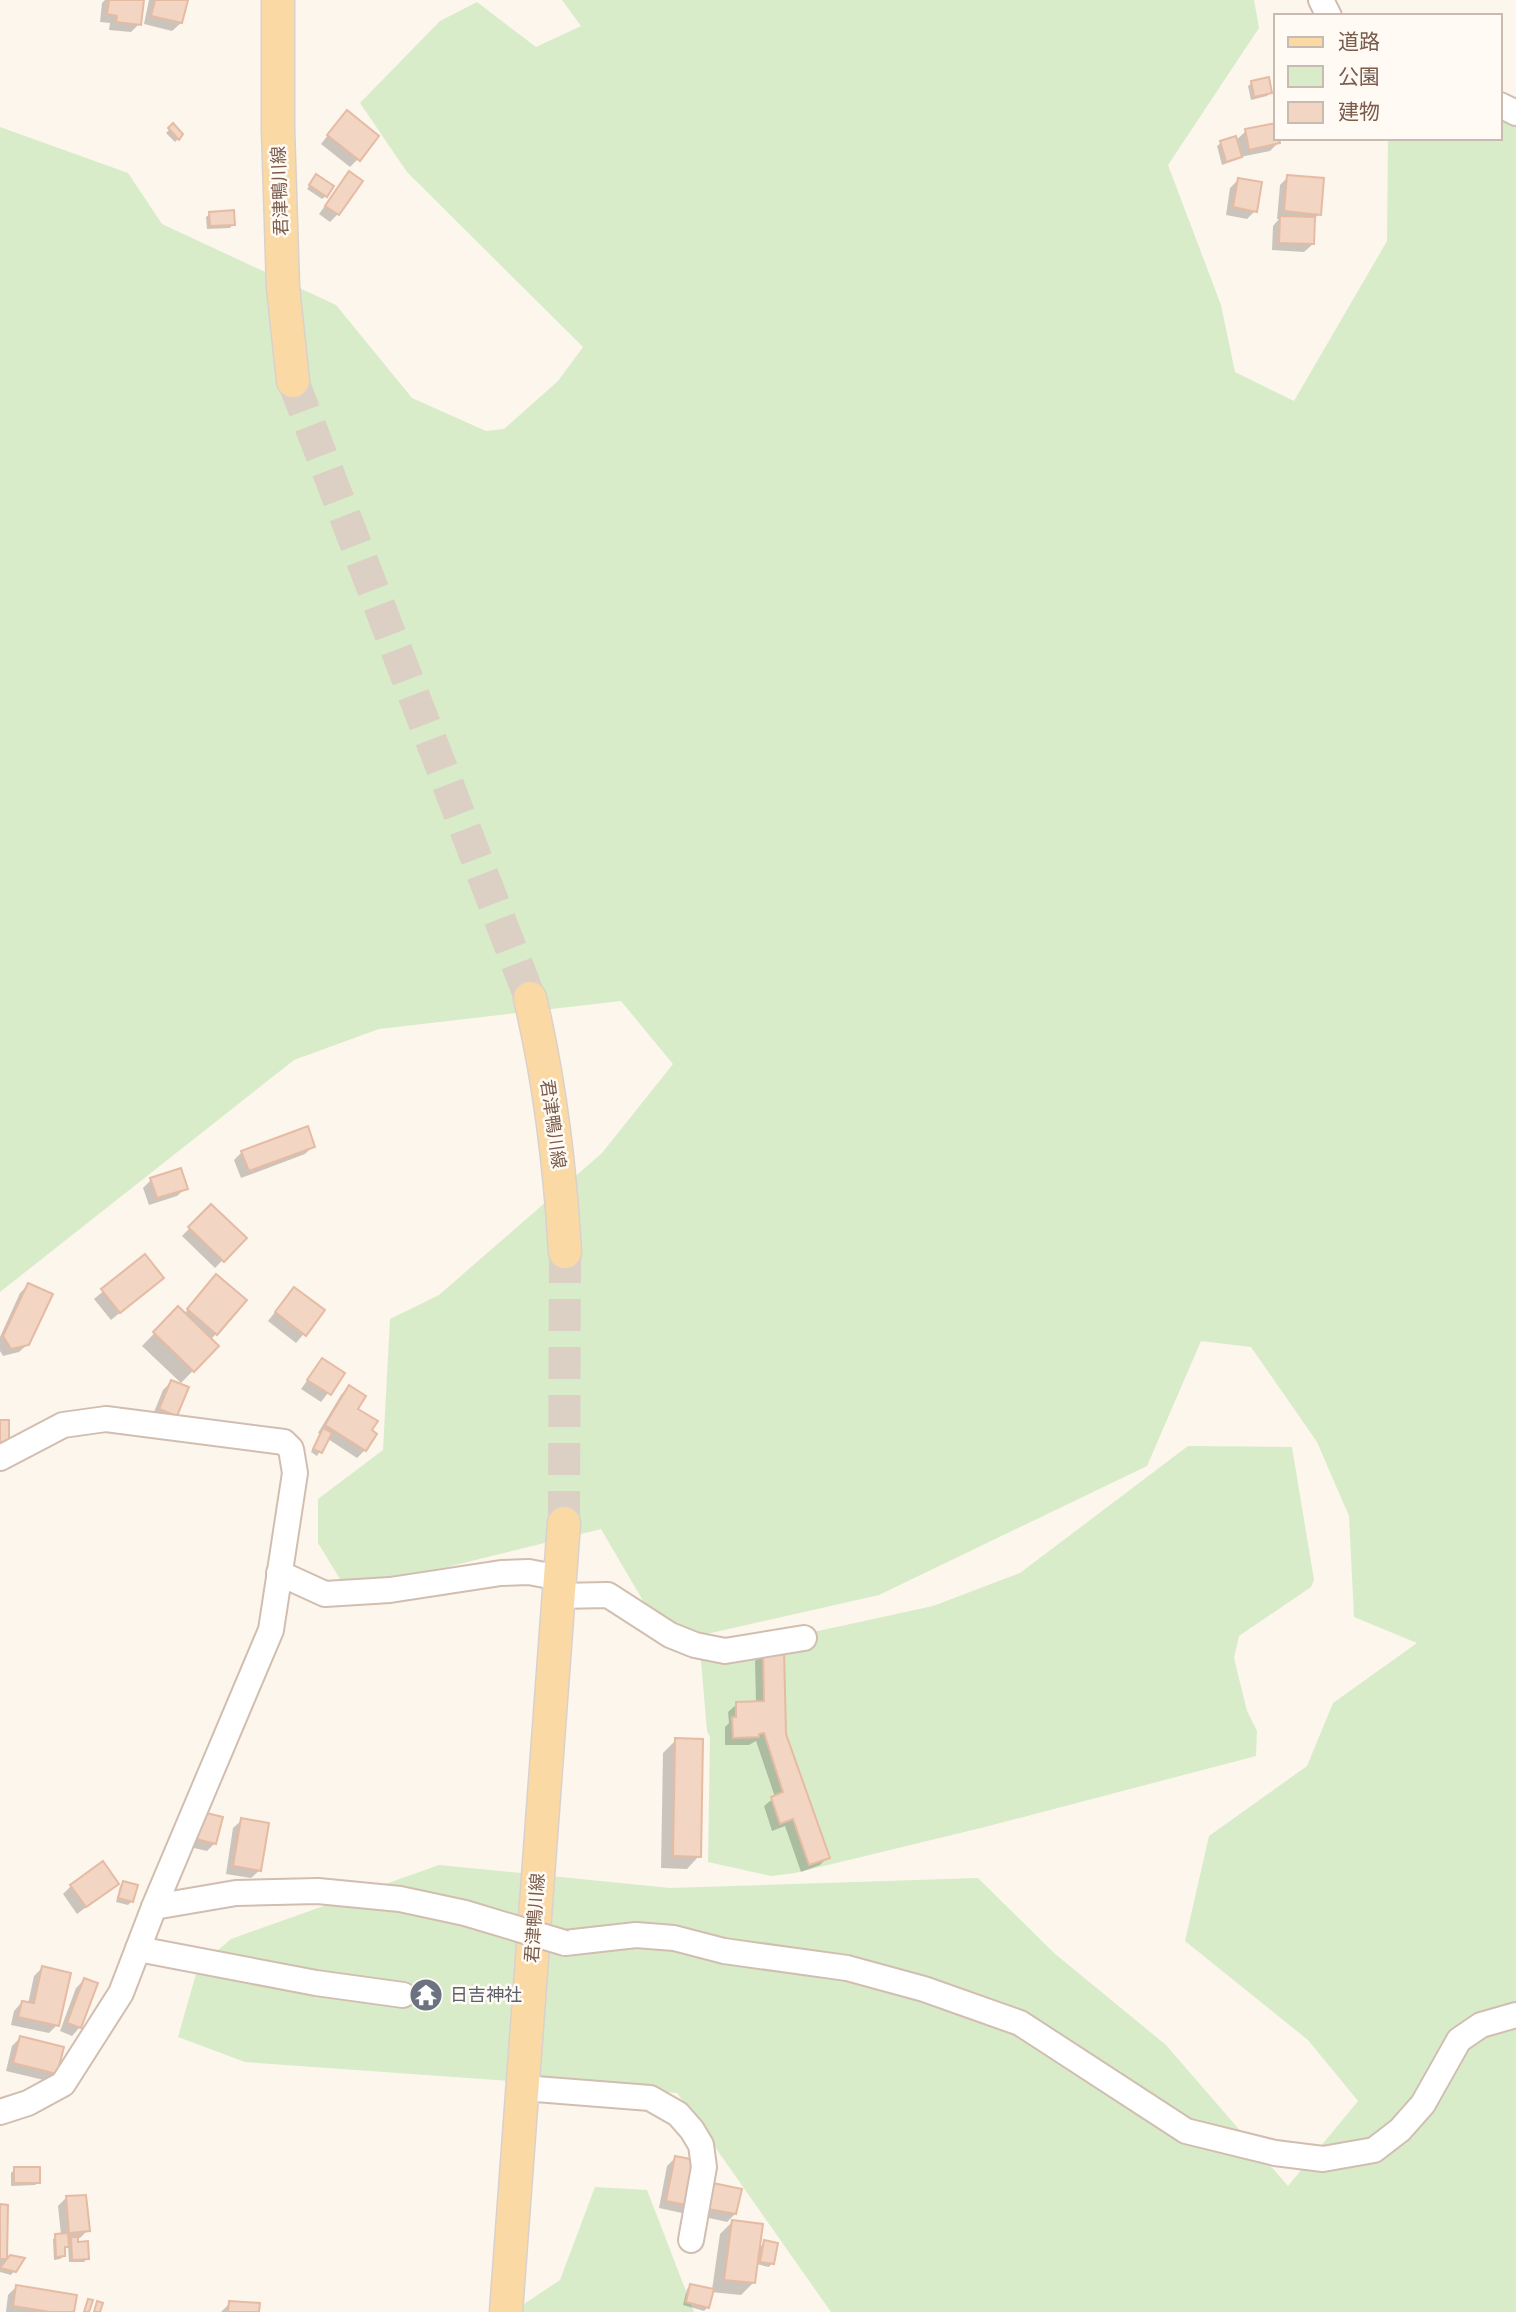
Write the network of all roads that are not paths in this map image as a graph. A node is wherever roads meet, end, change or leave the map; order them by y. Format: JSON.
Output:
{"nodes":[{"id":1,"x":278,"y":0,"type":"edge"},
{"id":2,"x":293,"y":381,"type":"tunnel mouth"},
{"id":3,"x":530,"y":999,"type":"tunnel mouth"},
{"id":4,"x":565,"y":1252,"type":"tunnel mouth"},
{"id":5,"x":0,"y":1458,"type":"edge"},
{"id":6,"x":564,"y":1523,"type":"tunnel mouth"},
{"id":7,"x":279,"y":1573,"type":"junction"},
{"id":8,"x":559,"y":1587,"type":"junction"},
{"id":9,"x":804,"y":1638,"type":"dead end"},
{"id":10,"x":154,"y":1907,"type":"junction"},
{"id":11,"x":138,"y":1949,"type":"junction"},
{"id":12,"x":403,"y":1995,"type":"dead end"},
{"id":13,"x":1516,"y":2015,"type":"edge"},
{"id":14,"x":523,"y":2088,"type":"junction"},
{"id":15,"x":0,"y":2112,"type":"edge"},
{"id":16,"x":691,"y":2240,"type":"dead end"},
{"id":17,"x":506,"y":2312,"type":"edge"}],
"edges":[{"from":1,"to":2,"type":"main road","name":"君津鴨川線"},
{"from":3,"to":4,"type":"main road","name":"君津鴨川線"},
{"from":5,"to":7,"type":"street"},
{"from":6,"to":8,"type":"main road","name":"君津鴨川線"},
{"from":7,"to":8,"type":"street"},
{"from":7,"to":10,"type":"street"},
{"from":8,"to":9,"type":"street"},
{"from":8,"to":14,"type":"main road","name":"君津鴨川線"},
{"from":10,"to":11,"type":"street"},
{"from":10,"to":13,"type":"street","bridge":true},
{"from":11,"to":12,"type":"street"},
{"from":11,"to":15,"type":"street"},
{"from":14,"to":16,"type":"street"},
{"from":14,"to":17,"type":"main road","name":"君津鴨川線"}]}
